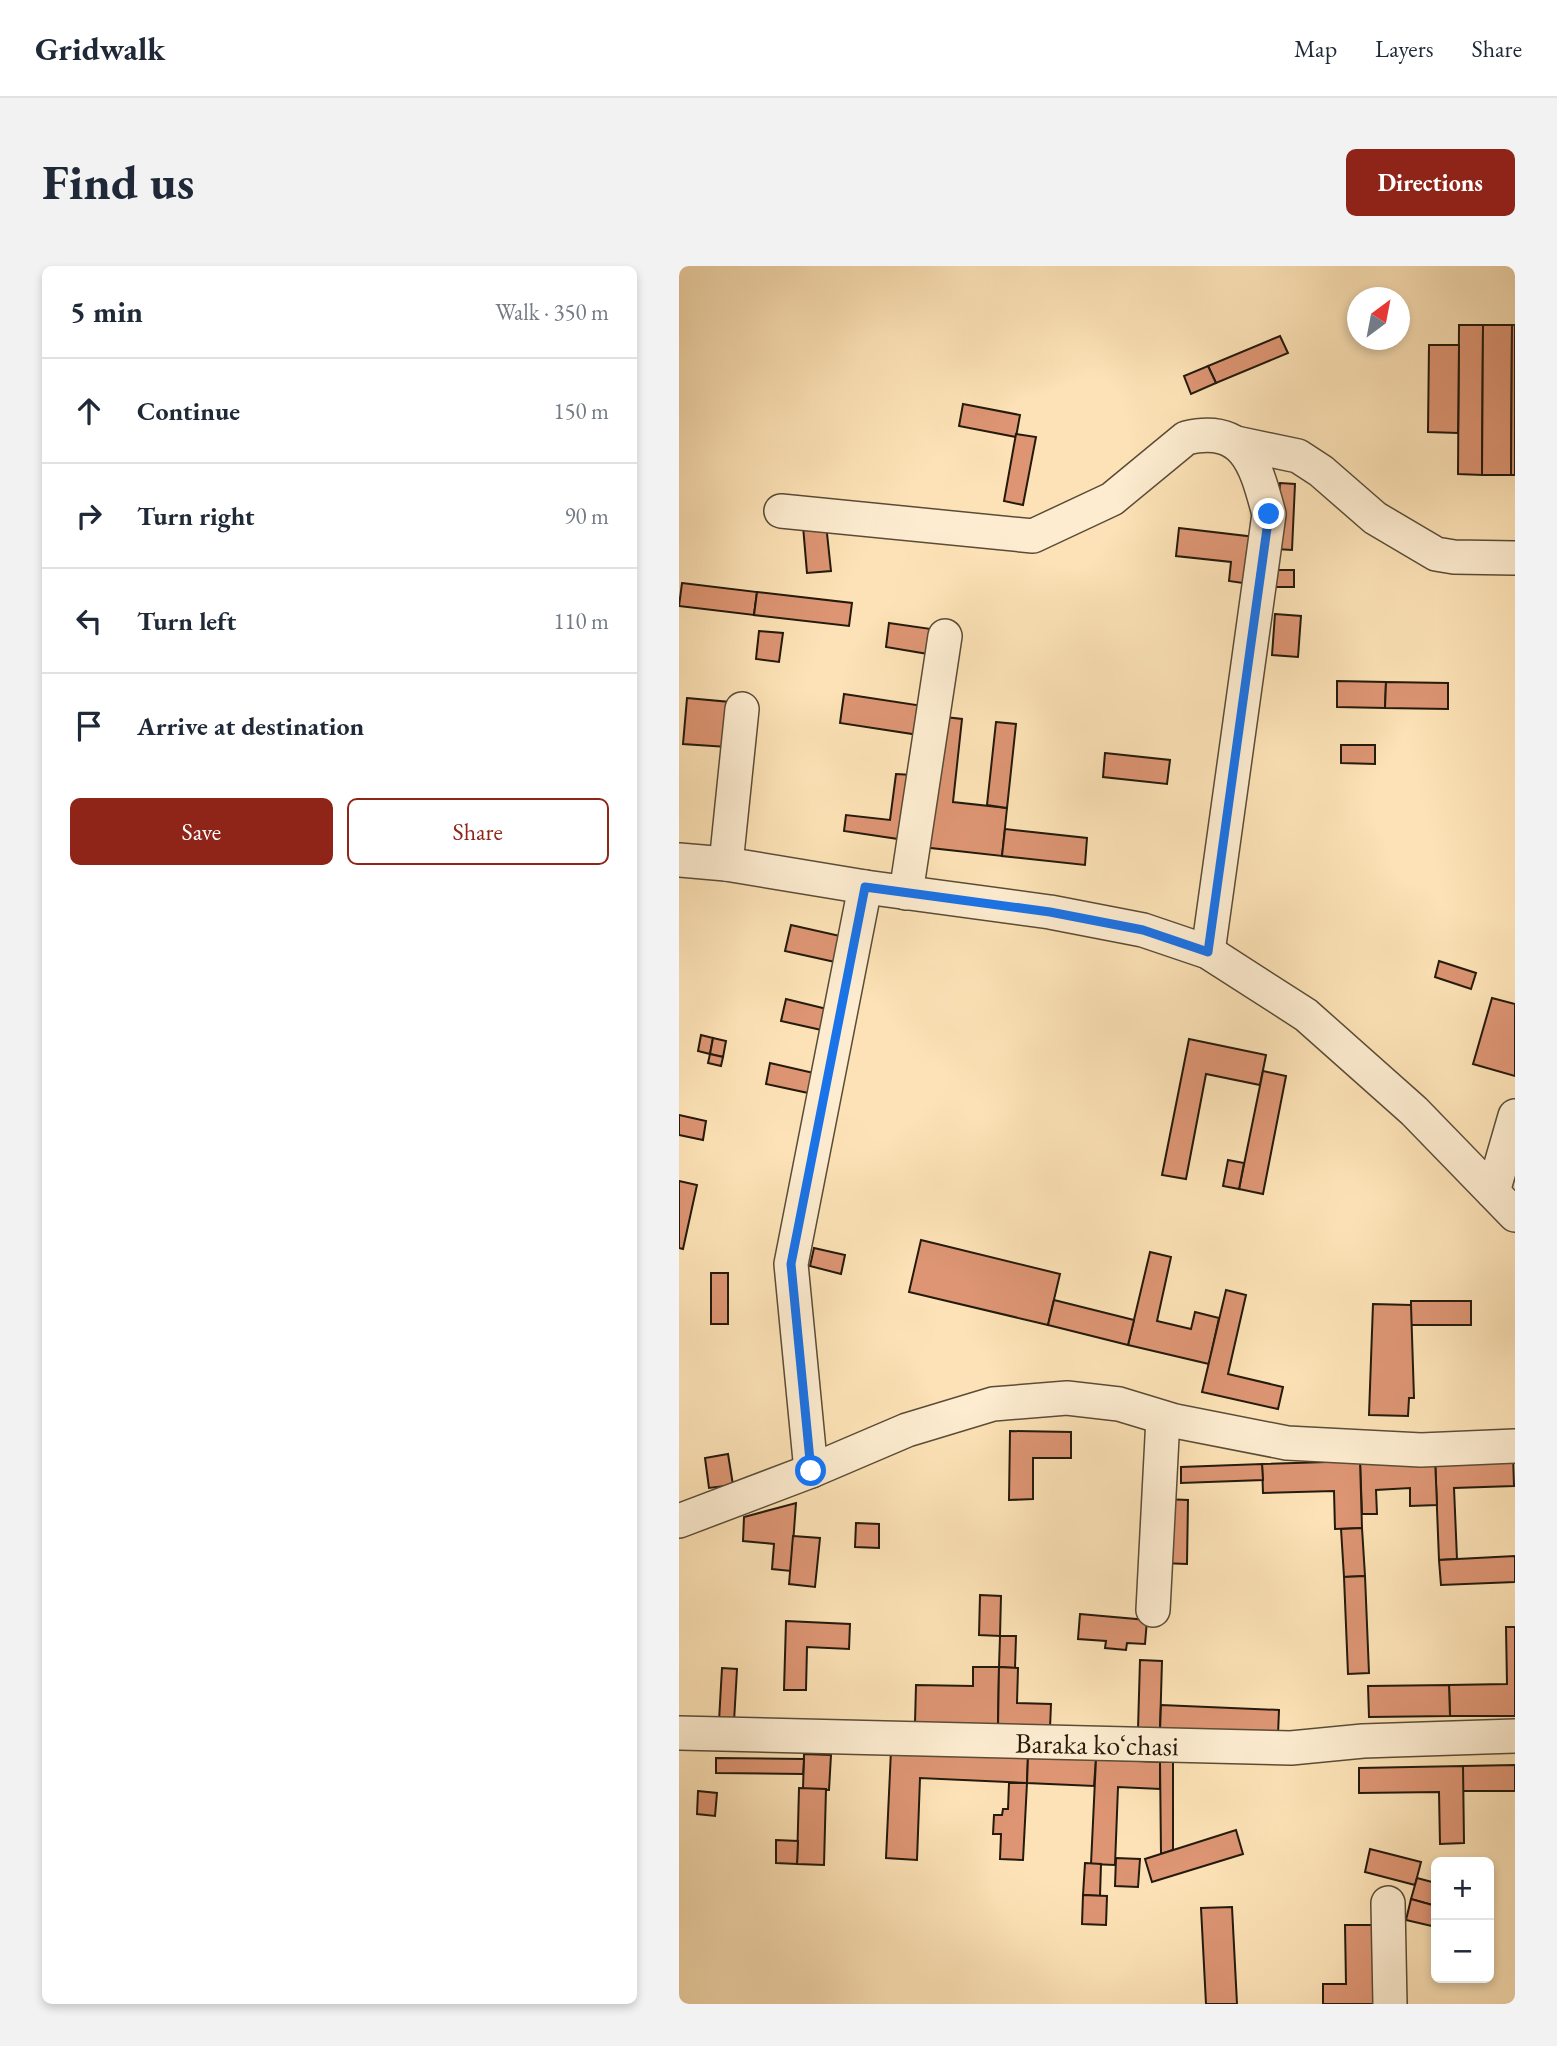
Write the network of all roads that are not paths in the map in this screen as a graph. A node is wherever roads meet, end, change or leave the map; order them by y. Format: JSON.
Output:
{"nodes":[{"id":1,"x":1236,"y":443,"type":"junction"},
{"id":2,"x":781,"y":511,"type":"dead end"},
{"id":3,"x":1515,"y":558,"type":"edge"},
{"id":4,"x":945,"y":636,"type":"dead end"},
{"id":5,"x":742,"y":709,"type":"dead end"},
{"id":6,"x":679,"y":860,"type":"edge"},
{"id":7,"x":726,"y":864,"type":"junction"},
{"id":8,"x":865,"y":887,"type":"junction"},
{"id":9,"x":906,"y":893,"type":"junction"},
{"id":10,"x":1208,"y":952,"type":"junction"},
{"id":11,"x":1515,"y":1116,"type":"edge"},
{"id":12,"x":1504,"y":1203,"type":"edge"},
{"id":13,"x":1163,"y":1418,"type":"junction"},
{"id":14,"x":1515,"y":1446,"type":"edge"},
{"id":15,"x":811,"y":1471,"type":"junction"},
{"id":16,"x":679,"y":1521,"type":"edge"},
{"id":17,"x":1153,"y":1610,"type":"dead end"},
{"id":18,"x":679,"y":1733,"type":"edge"},
{"id":19,"x":1515,"y":1736,"type":"edge"},
{"id":20,"x":1388,"y":1903,"type":"dead end"},
{"id":21,"x":1390,"y":2004,"type":"edge"}],
"edges":[{"from":1,"to":2,"type":"street"},
{"from":1,"to":3,"type":"street"},
{"from":1,"to":10,"type":"street"},
{"from":4,"to":9,"type":"street"},
{"from":5,"to":7,"type":"street"},
{"from":6,"to":7,"type":"street"},
{"from":7,"to":8,"type":"street"},
{"from":8,"to":9,"type":"street"},
{"from":8,"to":15,"type":"street"},
{"from":9,"to":10,"type":"street"},
{"from":10,"to":12,"type":"street"},
{"from":11,"to":12,"type":"street"},
{"from":13,"to":14,"type":"street"},
{"from":13,"to":15,"type":"street"},
{"from":13,"to":17,"type":"street"},
{"from":15,"to":16,"type":"street"},
{"from":18,"to":19,"type":"street","name":"Baraka koʻchasi"},
{"from":20,"to":21,"type":"street"}]}
